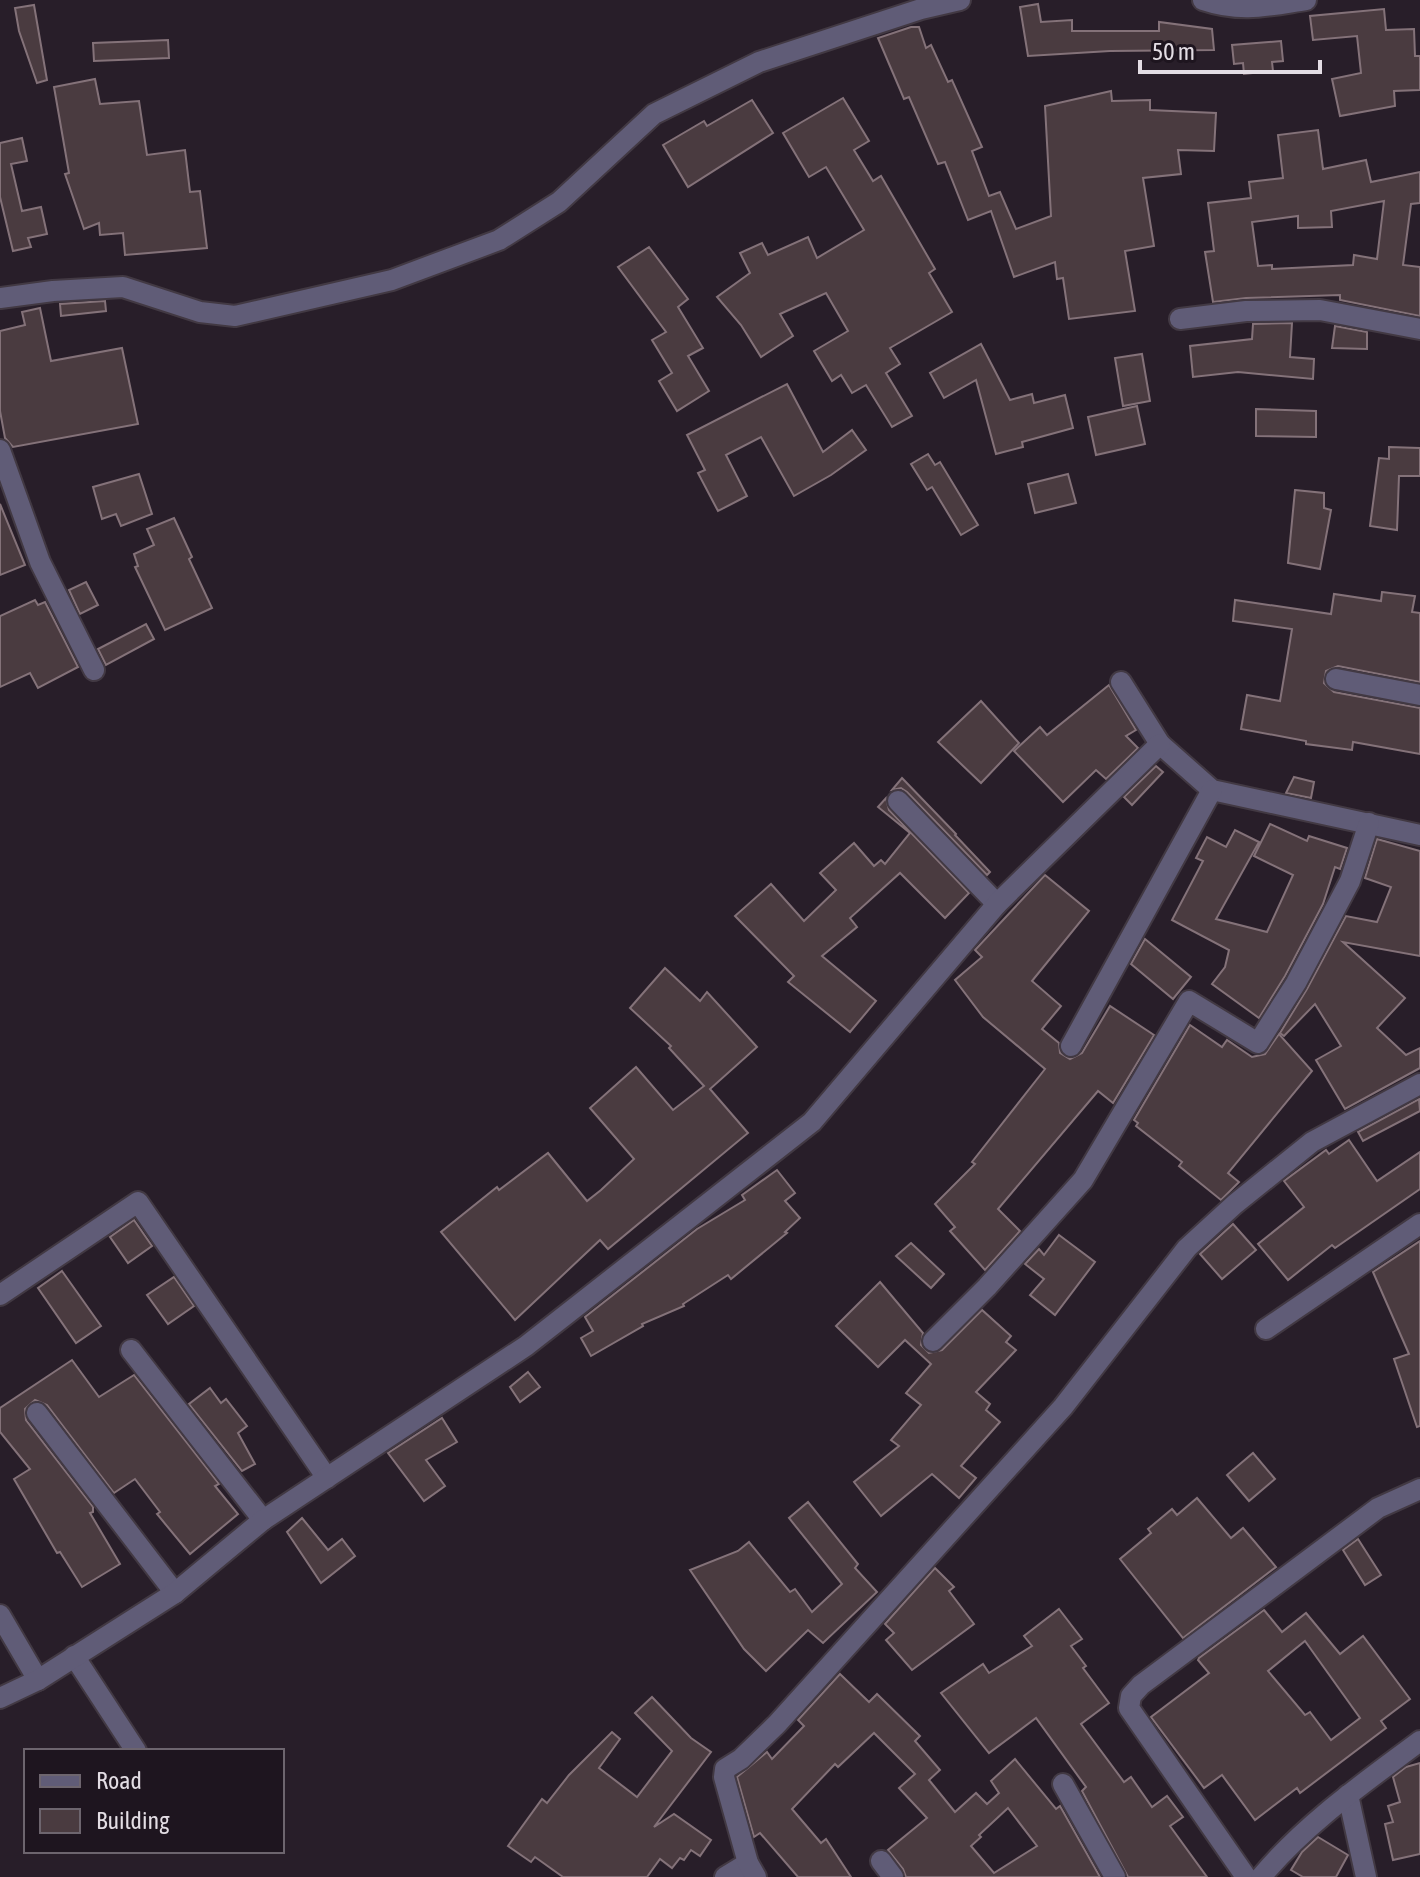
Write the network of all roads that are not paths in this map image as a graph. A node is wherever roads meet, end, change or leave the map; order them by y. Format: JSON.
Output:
{"nodes":[{"id":1,"x":960,"y":0,"type":"edge"},
{"id":2,"x":1203,"y":0,"type":"edge"},
{"id":3,"x":1306,"y":0,"type":"edge"},
{"id":4,"x":0,"y":298,"type":"edge"},
{"id":5,"x":1180,"y":319,"type":"dead end"},
{"id":6,"x":1420,"y":329,"type":"edge"},
{"id":7,"x":0,"y":450,"type":"edge"},
{"id":8,"x":94,"y":670,"type":"dead end"},
{"id":9,"x":1336,"y":679,"type":"dead end"},
{"id":10,"x":1121,"y":682,"type":"dead end"},
{"id":11,"x":1420,"y":695,"type":"edge"},
{"id":12,"x":1160,"y":744,"type":"junction"},
{"id":13,"x":1212,"y":790,"type":"junction"},
{"id":14,"x":898,"y":801,"type":"dead end"},
{"id":15,"x":1369,"y":823,"type":"junction"},
{"id":16,"x":1420,"y":835,"type":"edge"},
{"id":17,"x":997,"y":904,"type":"junction"},
{"id":18,"x":1071,"y":1046,"type":"dead end"},
{"id":19,"x":1420,"y":1084,"type":"edge"},
{"id":20,"x":1420,"y":1224,"type":"edge"},
{"id":21,"x":0,"y":1295,"type":"edge"},
{"id":22,"x":1266,"y":1329,"type":"dead end"},
{"id":23,"x":933,"y":1341,"type":"dead end"},
{"id":24,"x":131,"y":1350,"type":"dead end"},
{"id":25,"x":37,"y":1413,"type":"dead end"},
{"id":26,"x":327,"y":1478,"type":"junction"},
{"id":27,"x":1420,"y":1489,"type":"edge"},
{"id":28,"x":263,"y":1520,"type":"junction"},
{"id":29,"x":175,"y":1593,"type":"junction"},
{"id":30,"x":0,"y":1615,"type":"edge"},
{"id":31,"x":74,"y":1656,"type":"junction"},
{"id":32,"x":38,"y":1680,"type":"junction"},
{"id":33,"x":0,"y":1698,"type":"edge"},
{"id":34,"x":1420,"y":1741,"type":"edge"},
{"id":35,"x":135,"y":1749,"type":"edge"},
{"id":36,"x":1063,"y":1784,"type":"dead end"},
{"id":37,"x":1348,"y":1795,"type":"junction"},
{"id":38,"x":752,"y":1870,"type":"edge"},
{"id":39,"x":725,"y":1877,"type":"edge"},
{"id":40,"x":1115,"y":1877,"type":"edge"},
{"id":41,"x":1246,"y":1877,"type":"edge"},
{"id":42,"x":1261,"y":1877,"type":"edge"},
{"id":43,"x":1366,"y":1877,"type":"edge"}],
"edges":[{"from":1,"to":4,"type":"street"},
{"from":2,"to":3,"type":"street"},
{"from":5,"to":6,"type":"street"},
{"from":7,"to":8,"type":"street"},
{"from":9,"to":11,"type":"street"},
{"from":10,"to":12,"type":"street"},
{"from":12,"to":13,"type":"street"},
{"from":12,"to":17,"type":"street"},
{"from":13,"to":15,"type":"street"},
{"from":13,"to":18,"type":"street"},
{"from":14,"to":17,"type":"street"},
{"from":15,"to":16,"type":"street"},
{"from":15,"to":23,"type":"street"},
{"from":17,"to":26,"type":"street"},
{"from":19,"to":38,"type":"street"},
{"from":20,"to":22,"type":"street"},
{"from":21,"to":26,"type":"street"},
{"from":24,"to":28,"type":"street"},
{"from":25,"to":29,"type":"street"},
{"from":26,"to":28,"type":"street"},
{"from":27,"to":41,"type":"street"},
{"from":28,"to":29,"type":"street"},
{"from":29,"to":31,"type":"street"},
{"from":30,"to":32,"type":"street"},
{"from":31,"to":32,"type":"street"},
{"from":31,"to":35,"type":"street"},
{"from":32,"to":33,"type":"street"},
{"from":34,"to":37,"type":"street"},
{"from":36,"to":40,"type":"street"},
{"from":37,"to":42,"type":"street"},
{"from":37,"to":43,"type":"street"},
{"from":38,"to":39,"type":"street"}]}
